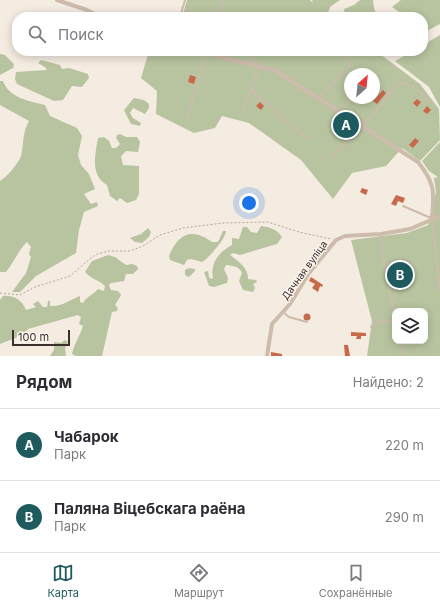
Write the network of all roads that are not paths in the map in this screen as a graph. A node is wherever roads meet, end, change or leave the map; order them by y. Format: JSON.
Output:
{"nodes":[{"id":1,"x":57,"y":0,"type":"edge"},
{"id":2,"x":185,"y":0,"type":"edge"},
{"id":3,"x":223,"y":0,"type":"edge"},
{"id":4,"x":91,"y":12,"type":"edge"},
{"id":5,"x":181,"y":12,"type":"edge"},
{"id":6,"x":219,"y":12,"type":"edge"},
{"id":7,"x":207,"y":56,"type":"edge"},
{"id":8,"x":224,"y":56,"type":"edge"},
{"id":9,"x":252,"y":56,"type":"edge"},
{"id":10,"x":342,"y":56,"type":"edge"},
{"id":11,"x":260,"y":65,"type":"junction"},
{"id":12,"x":251,"y":90,"type":"junction"},
{"id":13,"x":320,"y":97,"type":"junction"},
{"id":14,"x":430,"y":103,"type":"dead end"},
{"id":15,"x":347,"y":104,"type":"edge"},
{"id":16,"x":341,"y":112,"type":"junction"},
{"id":17,"x":242,"y":114,"type":"dead end"},
{"id":18,"x":186,"y":119,"type":"dead end"},
{"id":19,"x":362,"y":126,"type":"junction"},
{"id":20,"x":307,"y":139,"type":"dead end"},
{"id":21,"x":333,"y":156,"type":"dead end"},
{"id":22,"x":403,"y":206,"type":"dead end"},
{"id":23,"x":440,"y":216,"type":"edge"},
{"id":24,"x":432,"y":219,"type":"junction"},
{"id":25,"x":381,"y":234,"type":"junction"},
{"id":26,"x":440,"y":292,"type":"edge"},
{"id":27,"x":393,"y":308,"type":"edge"},
{"id":28,"x":282,"y":312,"type":"junction"},
{"id":29,"x":392,"y":319,"type":"edge"},
{"id":30,"x":307,"y":322,"type":"dead end"},
{"id":31,"x":371,"y":327,"type":"dead end"},
{"id":32,"x":401,"y":344,"type":"edge"},
{"id":33,"x":404,"y":355,"type":"dead end"},
{"id":34,"x":267,"y":356,"type":"edge"}],
"edges":[{"from":1,"to":4,"type":"street"},
{"from":2,"to":5,"type":"lane"},
{"from":3,"to":6,"type":"lane"},
{"from":7,"to":18,"type":"lane"},
{"from":8,"to":11,"type":"street"},
{"from":9,"to":11,"type":"lane"},
{"from":10,"to":13,"type":"lane"},
{"from":11,"to":12,"type":"lane"},
{"from":11,"to":13,"type":"street"},
{"from":12,"to":17,"type":"lane"},
{"from":12,"to":20,"type":"lane"},
{"from":13,"to":16,"type":"street"},
{"from":14,"to":19,"type":"lane"},
{"from":15,"to":16,"type":"lane"},
{"from":16,"to":19,"type":"street"},
{"from":19,"to":21,"type":"lane"},
{"from":19,"to":24,"type":"street"},
{"from":22,"to":24,"type":"lane"},
{"from":23,"to":24,"type":"street","name":"Дачная вуліца"},
{"from":24,"to":25,"type":"street","name":"Дачная вуліца"},
{"from":24,"to":26,"type":"lane"},
{"from":25,"to":27,"type":"lane"},
{"from":25,"to":28,"type":"street","name":"Дачная вуліца"},
{"from":28,"to":30,"type":"lane"},
{"from":28,"to":34,"type":"street","name":"Дачная вуліца"},
{"from":29,"to":31,"type":"lane"},
{"from":32,"to":33,"type":"lane"}]}
